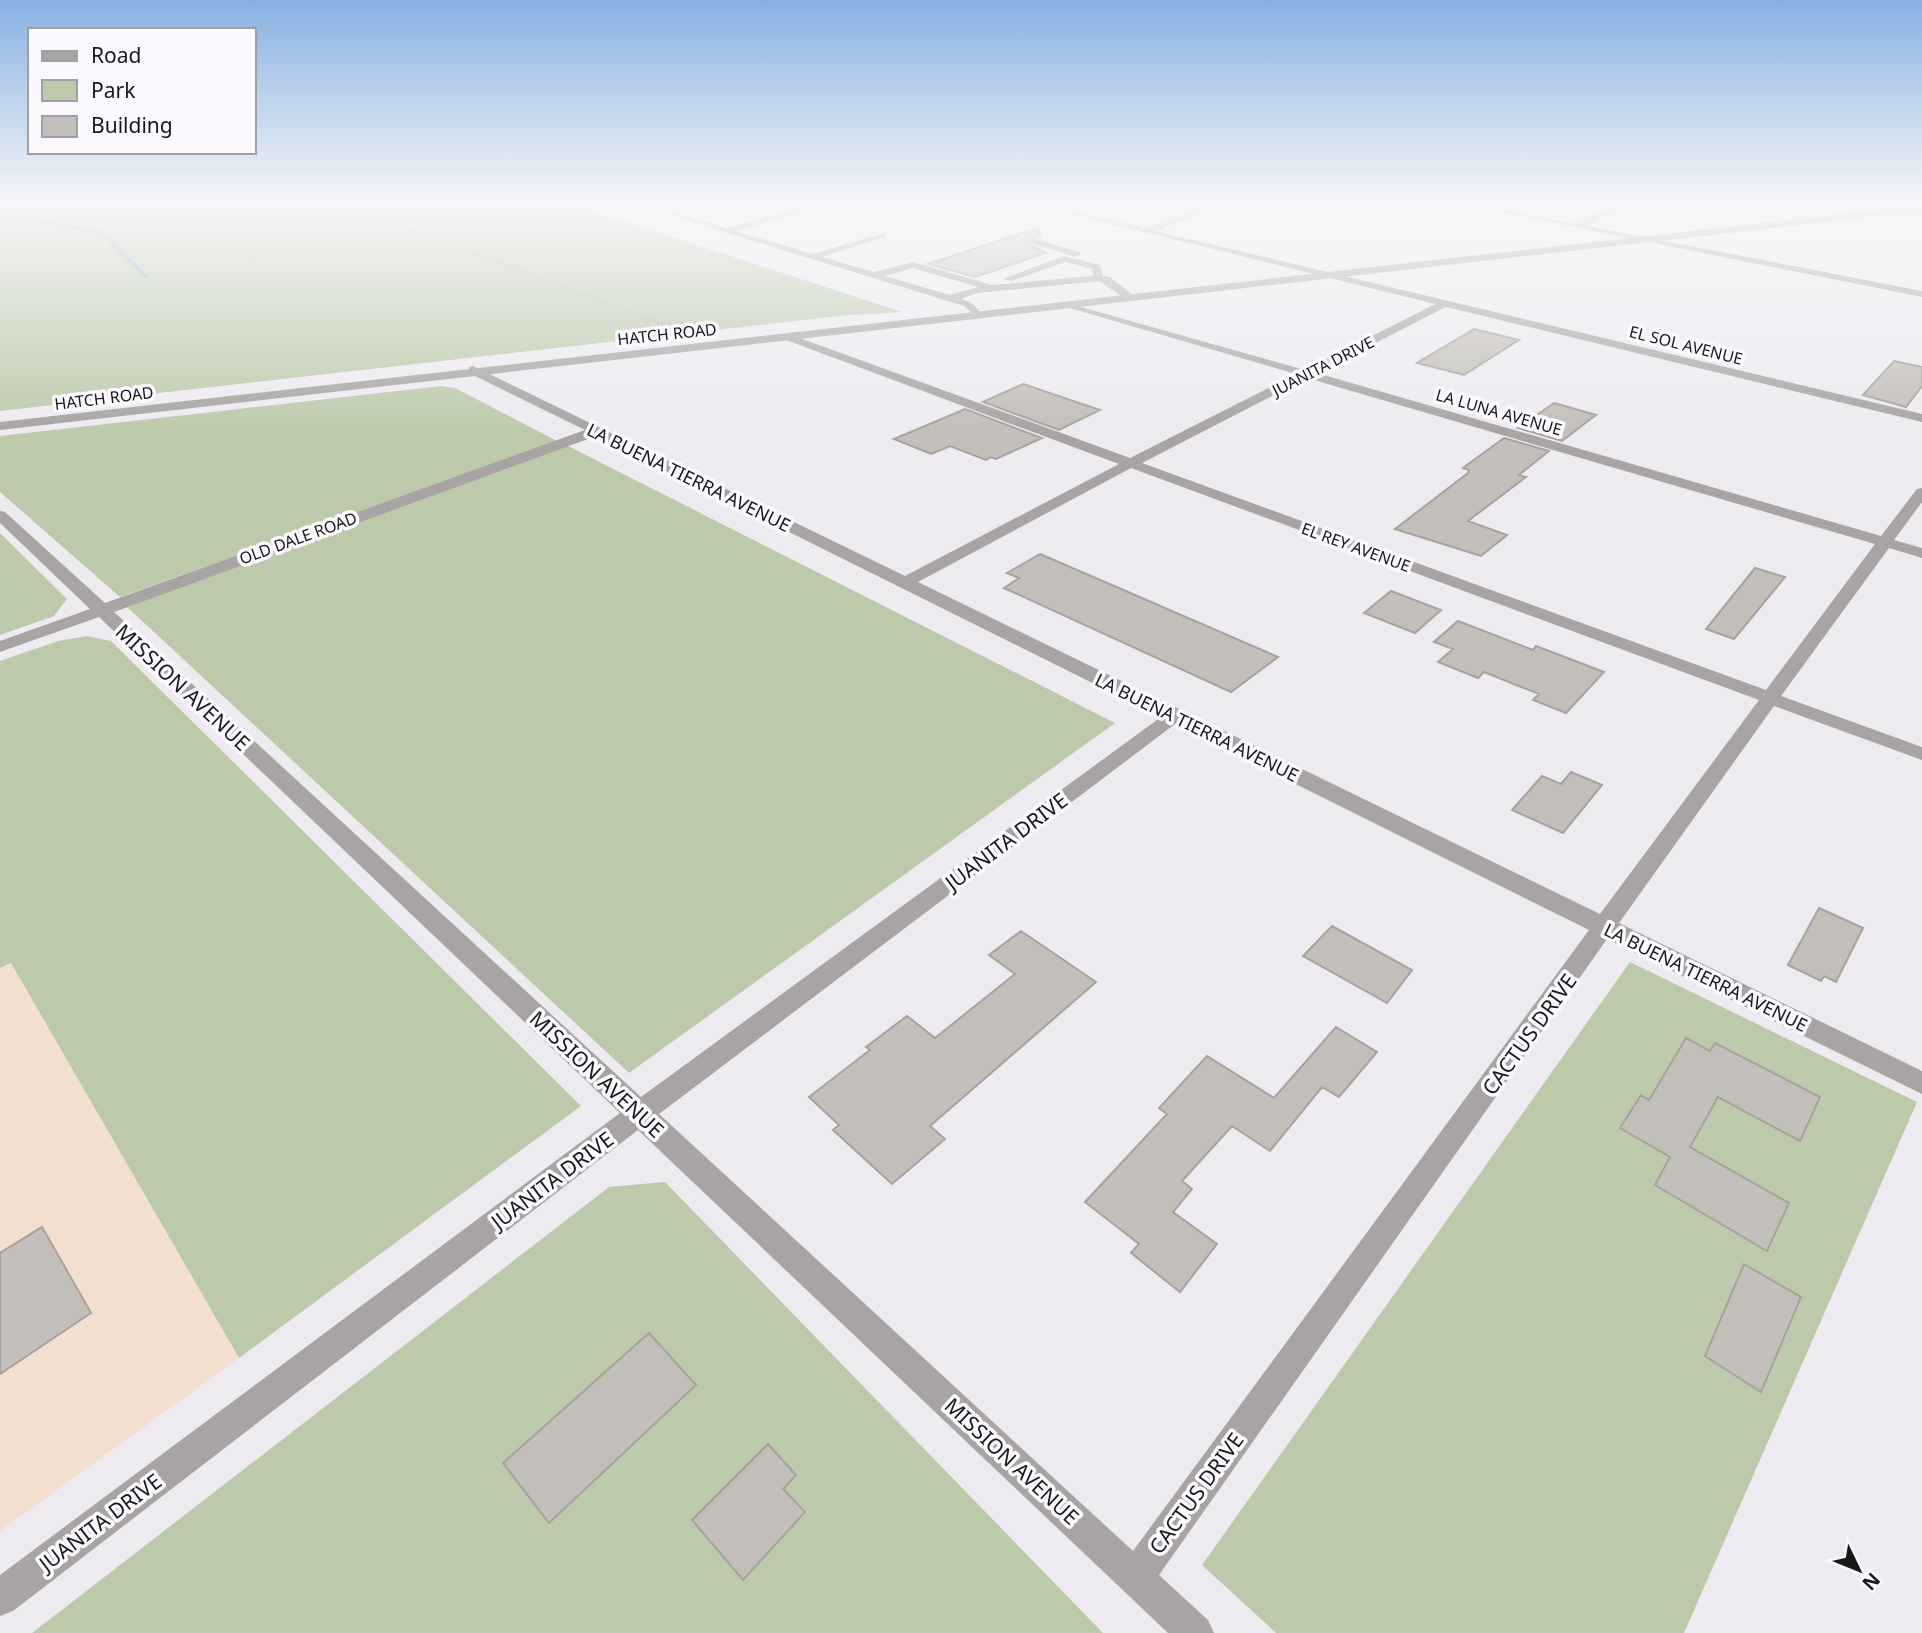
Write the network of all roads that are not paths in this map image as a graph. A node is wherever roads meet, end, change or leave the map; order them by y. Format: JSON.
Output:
{"nodes":[{"id":1,"x":886,"y":280,"type":"edge"},
{"id":2,"x":967,"y":280,"type":"edge"},
{"id":3,"x":1004,"y":280,"type":"edge"},
{"id":4,"x":1076,"y":280,"type":"edge"},
{"id":5,"x":1108,"y":280,"type":"edge"},
{"id":6,"x":1280,"y":280,"type":"edge"},
{"id":7,"x":1349,"y":280,"type":"edge"},
{"id":8,"x":1850,"y":280,"type":"edge"},
{"id":9,"x":987,"y":286,"type":"junction"},
{"id":10,"x":976,"y":290,"type":"junction"},
{"id":11,"x":1922,"y":294,"type":"edge"},
{"id":12,"x":1130,"y":297,"type":"junction"},
{"id":13,"x":950,"y":299,"type":"junction"},
{"id":14,"x":1444,"y":303,"type":"junction"},
{"id":15,"x":1067,"y":304,"type":"junction"},
{"id":16,"x":977,"y":315,"type":"junction"},
{"id":17,"x":790,"y":338,"type":"junction"},
{"id":18,"x":473,"y":370,"type":"junction"},
{"id":19,"x":1308,"y":375,"type":"junction"},
{"id":20,"x":1922,"y":418,"type":"edge"},
{"id":21,"x":0,"y":426,"type":"edge"},
{"id":22,"x":596,"y":430,"type":"junction"},
{"id":23,"x":1129,"y":464,"type":"junction"},
{"id":24,"x":1922,"y":492,"type":"edge"},
{"id":25,"x":0,"y":516,"type":"edge"},
{"id":26,"x":1884,"y":542,"type":"junction"},
{"id":27,"x":1922,"y":553,"type":"edge"},
{"id":28,"x":903,"y":583,"type":"junction"},
{"id":29,"x":101,"y":610,"type":"junction"},
{"id":30,"x":0,"y":647,"type":"edge"},
{"id":31,"x":1769,"y":698,"type":"junction"},
{"id":32,"x":1174,"y":716,"type":"junction"},
{"id":33,"x":1922,"y":754,"type":"edge"},
{"id":34,"x":1604,"y":927,"type":"junction"},
{"id":35,"x":1922,"y":1083,"type":"edge"},
{"id":36,"x":639,"y":1114,"type":"junction"},
{"id":37,"x":1136,"y":1577,"type":"junction"},
{"id":38,"x":0,"y":1598,"type":"edge"},
{"id":39,"x":1195,"y":1633,"type":"edge"}],
"edges":[{"from":1,"to":13,"type":"street"},
{"from":2,"to":9,"type":"street"},
{"from":3,"to":9,"type":"street"},
{"from":4,"to":10,"type":"street"},
{"from":5,"to":12,"type":"street"},
{"from":6,"to":12,"type":"street","name":"HATCH ROAD"},
{"from":7,"to":14,"type":"street","name":"EL SOL AVENUE"},
{"from":8,"to":11,"type":"street"},
{"from":9,"to":10,"type":"street"},
{"from":10,"to":13,"type":"street"},
{"from":12,"to":15,"type":"street","name":"HATCH ROAD"},
{"from":13,"to":16,"type":"street"},
{"from":14,"to":19,"type":"street","name":"JUANITA DRIVE"},
{"from":14,"to":20,"type":"street","name":"EL SOL AVENUE"},
{"from":15,"to":16,"type":"street","name":"HATCH ROAD"},
{"from":15,"to":19,"type":"street","name":"LA LUNA AVENUE"},
{"from":16,"to":17,"type":"street","name":"HATCH ROAD"},
{"from":17,"to":18,"type":"street","name":"HATCH ROAD"},
{"from":17,"to":23,"type":"street","name":"EL REY AVENUE"},
{"from":18,"to":21,"type":"street","name":"HATCH ROAD"},
{"from":18,"to":22,"type":"street","name":"LA BUENA TIERRA AVENUE"},
{"from":19,"to":23,"type":"street","name":"JUANITA DRIVE"},
{"from":19,"to":26,"type":"street","name":"LA LUNA AVENUE"},
{"from":22,"to":28,"type":"street","name":"LA BUENA TIERRA AVENUE"},
{"from":22,"to":29,"type":"street","name":"OLD DALE ROAD"},
{"from":23,"to":28,"type":"street","name":"JUANITA DRIVE"},
{"from":23,"to":31,"type":"street","name":"EL REY AVENUE"},
{"from":24,"to":26,"type":"street","name":"CACTUS DRIVE"},
{"from":25,"to":29,"type":"street","name":"MISSION AVENUE"},
{"from":26,"to":27,"type":"street","name":"LA LUNA AVENUE"},
{"from":26,"to":31,"type":"street","name":"CACTUS DRIVE"},
{"from":28,"to":32,"type":"street","name":"LA BUENA TIERRA AVENUE"},
{"from":29,"to":30,"type":"street","name":"OLD DALE ROAD"},
{"from":29,"to":36,"type":"street","name":"MISSION AVENUE"},
{"from":31,"to":33,"type":"street","name":"EL REY AVENUE"},
{"from":31,"to":34,"type":"street","name":"CACTUS DRIVE"},
{"from":32,"to":34,"type":"street","name":"LA BUENA TIERRA AVENUE"},
{"from":32,"to":36,"type":"street","name":"JUANITA DRIVE"},
{"from":34,"to":35,"type":"street","name":"LA BUENA TIERRA AVENUE"},
{"from":34,"to":37,"type":"street","name":"CACTUS DRIVE"},
{"from":36,"to":37,"type":"street","name":"MISSION AVENUE"},
{"from":36,"to":38,"type":"street","name":"JUANITA DRIVE"},
{"from":37,"to":39,"type":"street","name":"MISSION AVENUE"}]}
